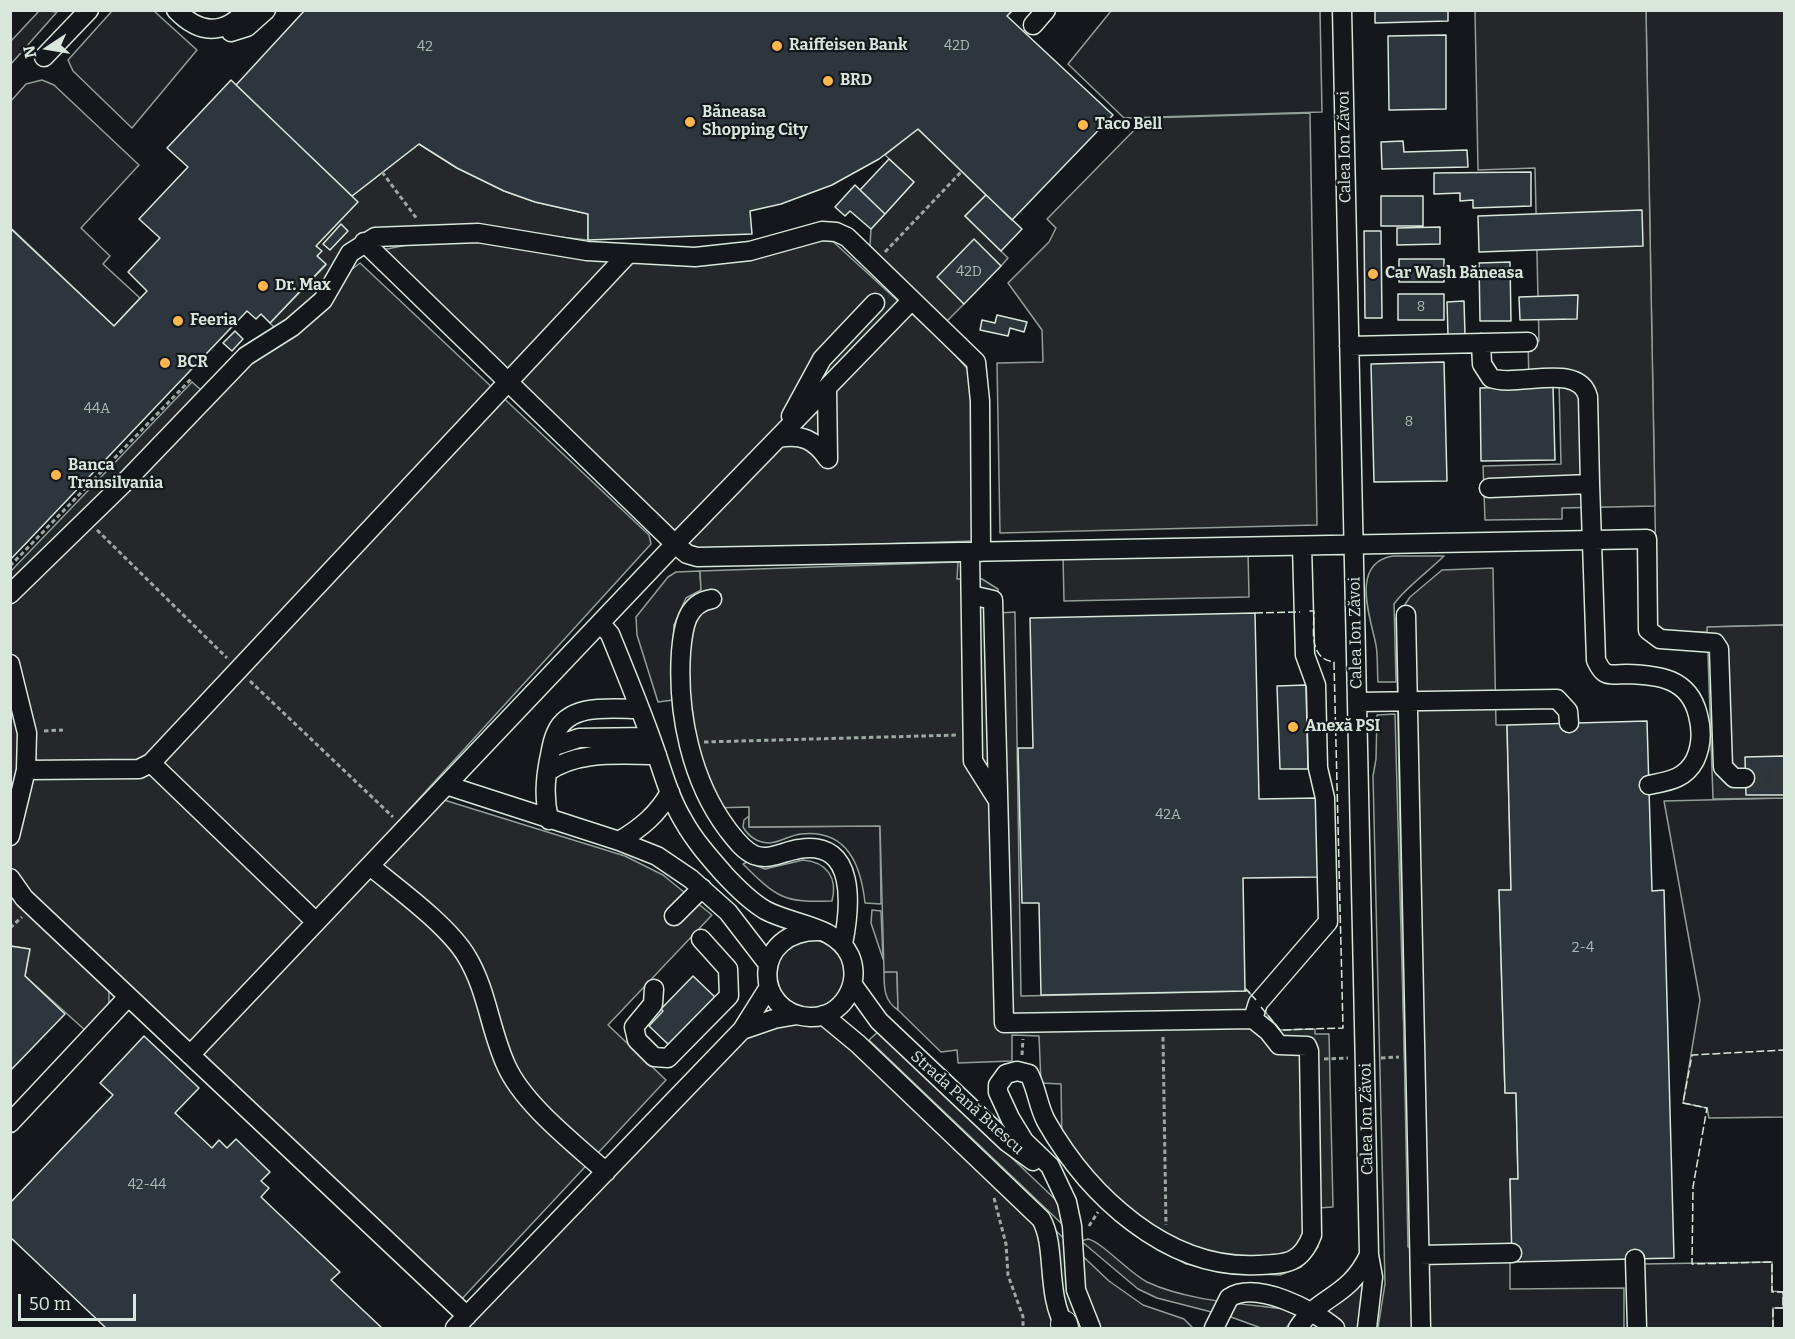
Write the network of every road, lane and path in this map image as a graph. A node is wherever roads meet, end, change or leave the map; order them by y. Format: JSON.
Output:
{"nodes":[{"id":1,"x":89,"y":10,"type":"edge"},
{"id":2,"x":176,"y":10,"type":"edge"},
{"id":3,"x":229,"y":10,"type":"edge"},
{"id":4,"x":247,"y":10,"type":"edge"},
{"id":5,"x":266,"y":10,"type":"edge"},
{"id":6,"x":1046,"y":10,"type":"edge"},
{"id":7,"x":1342,"y":10,"type":"edge"},
{"id":8,"x":1033,"y":25,"type":"dead end"},
{"id":9,"x":212,"y":29,"type":"junction"},
{"id":10,"x":44,"y":57,"type":"dead end"},
{"id":11,"x":962,"y":171,"type":"dead end"},
{"id":12,"x":382,"y":172,"type":"dead end"},
{"id":13,"x":422,"y":227,"type":"dead end"},
{"id":14,"x":364,"y":242,"type":"junction"},
{"id":15,"x":885,"y":252,"type":"dead end"},
{"id":16,"x":627,"y":255,"type":"junction"},
{"id":17,"x":912,"y":300,"type":"junction"},
{"id":18,"x":1528,"y":342,"type":"dead end"},
{"id":19,"x":1482,"y":343,"type":"junction"},
{"id":20,"x":1350,"y":346,"type":"junction"},
{"id":21,"x":192,"y":378,"type":"dead end"},
{"id":22,"x":509,"y":382,"type":"junction"},
{"id":23,"x":827,"y":388,"type":"junction"},
{"id":24,"x":807,"y":409,"type":"junction"},
{"id":25,"x":778,"y":438,"type":"junction"},
{"id":26,"x":1590,"y":484,"type":"junction"},
{"id":27,"x":1489,"y":488,"type":"dead end"},
{"id":28,"x":86,"y":520,"type":"junction"},
{"id":29,"x":1593,"y":540,"type":"junction"},
{"id":30,"x":675,"y":543,"type":"junction"},
{"id":31,"x":1354,"y":545,"type":"junction"},
{"id":32,"x":1302,"y":546,"type":"junction"},
{"id":33,"x":976,"y":552,"type":"junction"},
{"id":34,"x":10,"y":566,"type":"edge"},
{"id":35,"x":10,"y":594,"type":"edge"},
{"id":36,"x":712,"y":599,"type":"dead end"},
{"id":37,"x":1406,"y":615,"type":"dead end"},
{"id":38,"x":600,"y":623,"type":"junction"},
{"id":39,"x":230,"y":662,"type":"dead end"},
{"id":40,"x":10,"y":664,"type":"edge"},
{"id":41,"x":248,"y":679,"type":"dead end"},
{"id":42,"x":1407,"y":701,"type":"junction"},
{"id":43,"x":1358,"y":702,"type":"junction"},
{"id":44,"x":640,"y":709,"type":"junction"},
{"id":45,"x":1569,"y":723,"type":"dead end"},
{"id":46,"x":63,"y":730,"type":"dead end"},
{"id":47,"x":33,"y":732,"type":"dead end"},
{"id":48,"x":962,"y":735,"type":"dead end"},
{"id":49,"x":650,"y":736,"type":"junction"},
{"id":50,"x":688,"y":743,"type":"junction"},
{"id":51,"x":552,"y":747,"type":"junction"},
{"id":52,"x":657,"y":755,"type":"junction"},
{"id":53,"x":151,"y":763,"type":"junction"},
{"id":54,"x":26,"y":770,"type":"junction"},
{"id":55,"x":547,"y":772,"type":"junction"},
{"id":56,"x":1745,"y":778,"type":"tunnel mouth"},
{"id":57,"x":446,"y":785,"type":"junction"},
{"id":58,"x":1649,"y":785,"type":"dead end"},
{"id":59,"x":670,"y":792,"type":"junction"},
{"id":60,"x":549,"y":819,"type":"junction"},
{"id":61,"x":398,"y":822,"type":"dead end"},
{"id":62,"x":10,"y":836,"type":"edge"},
{"id":63,"x":619,"y":841,"type":"junction"},
{"id":64,"x":370,"y":866,"type":"junction"},
{"id":65,"x":10,"y":878,"type":"edge"},
{"id":66,"x":702,"y":888,"type":"junction"},
{"id":67,"x":24,"y":916,"type":"dead end"},
{"id":68,"x":674,"y":916,"type":"dead end"},
{"id":69,"x":316,"y":922,"type":"junction"},
{"id":70,"x":10,"y":928,"type":"edge"},
{"id":71,"x":820,"y":931,"type":"junction"},
{"id":72,"x":701,"y":939,"type":"dead end"},
{"id":73,"x":843,"y":944,"type":"junction"},
{"id":74,"x":768,"y":964,"type":"junction"},
{"id":75,"x":853,"y":985,"type":"junction"},
{"id":76,"x":769,"y":987,"type":"junction"},
{"id":77,"x":654,"y":989,"type":"dead end"},
{"id":78,"x":128,"y":997,"type":"junction"},
{"id":79,"x":797,"y":1015,"type":"junction"},
{"id":80,"x":823,"y":1015,"type":"junction"},
{"id":81,"x":1253,"y":1019,"type":"junction"},
{"id":82,"x":1163,"y":1026,"type":"dead end"},
{"id":83,"x":742,"y":1030,"type":"junction"},
{"id":84,"x":190,"y":1055,"type":"junction"},
{"id":85,"x":10,"y":1123,"type":"edge"},
{"id":86,"x":606,"y":1172,"type":"junction"},
{"id":87,"x":1057,"y":1179,"type":"junction"},
{"id":88,"x":991,"y":1188,"type":"dead end"},
{"id":89,"x":1101,"y":1208,"type":"dead end"},
{"id":90,"x":1089,"y":1227,"type":"dead end"},
{"id":91,"x":1167,"y":1242,"type":"junction"},
{"id":92,"x":1512,"y":1253,"type":"dead end"},
{"id":93,"x":1370,"y":1255,"type":"junction"},
{"id":94,"x":1420,"y":1255,"type":"junction"},
{"id":95,"x":1635,"y":1259,"type":"dead end"},
{"id":96,"x":1311,"y":1311,"type":"junction"},
{"id":97,"x":462,"y":1324,"type":"edge"},
{"id":98,"x":1065,"y":1327,"type":"edge"},
{"id":99,"x":1023,"y":1329,"type":"edge"},
{"id":100,"x":1091,"y":1329,"type":"edge"},
{"id":101,"x":1214,"y":1329,"type":"edge"},
{"id":102,"x":1298,"y":1329,"type":"edge"},
{"id":103,"x":1335,"y":1329,"type":"edge"},
{"id":104,"x":1367,"y":1329,"type":"edge"},
{"id":105,"x":1421,"y":1329,"type":"edge"},
{"id":106,"x":1637,"y":1329,"type":"edge"}],
"edges":[{"from":1,"to":10,"type":"street"},
{"from":2,"to":9,"type":"street"},
{"from":3,"to":9,"type":"street"},
{"from":4,"to":9,"type":"street"},
{"from":5,"to":9,"type":"street"},
{"from":6,"to":8,"type":"street"},
{"from":7,"to":20,"type":"street","name":"Calea Ion Zăvoi"},
{"from":11,"to":15,"type":"path"},
{"from":12,"to":13,"type":"path"},
{"from":14,"to":16,"type":"street"},
{"from":14,"to":22,"type":"street"},
{"from":14,"to":28,"type":"street"},
{"from":16,"to":17,"type":"street"},
{"from":16,"to":22,"type":"street"},
{"from":17,"to":23,"type":"street"},
{"from":17,"to":33,"type":"street"},
{"from":18,"to":19,"type":"street"},
{"from":19,"to":20,"type":"street"},
{"from":19,"to":26,"type":"street"},
{"from":20,"to":31,"type":"street","name":"Calea Ion Zăvoi"},
{"from":21,"to":34,"type":"path"},
{"from":22,"to":30,"type":"street"},
{"from":22,"to":53,"type":"street"},
{"from":23,"to":24,"type":"street"},
{"from":23,"to":25,"type":"street"},
{"from":24,"to":25,"type":"street"},
{"from":24,"to":25,"type":"street"},
{"from":25,"to":30,"type":"street"},
{"from":26,"to":27,"type":"street"},
{"from":26,"to":29,"type":"street"},
{"from":28,"to":35,"type":"street"},
{"from":28,"to":39,"type":"path"},
{"from":29,"to":31,"type":"street"},
{"from":29,"to":56,"type":"street"},
{"from":29,"to":58,"type":"street"},
{"from":30,"to":33,"type":"street"},
{"from":30,"to":38,"type":"street"},
{"from":31,"to":32,"type":"street"},
{"from":31,"to":43,"type":"street","name":"Calea Ion Zăvoi"},
{"from":32,"to":33,"type":"street"},
{"from":32,"to":81,"type":"street"},
{"from":33,"to":81,"type":"street"},
{"from":36,"to":50,"type":"street"},
{"from":37,"to":42,"type":"street"},
{"from":38,"to":44,"type":"street"},
{"from":38,"to":57,"type":"street"},
{"from":40,"to":54,"type":"street"},
{"from":41,"to":61,"type":"path"},
{"from":42,"to":43,"type":"street"},
{"from":42,"to":45,"type":"street"},
{"from":42,"to":94,"type":"street"},
{"from":43,"to":93,"type":"street","name":"Calea Ion Zăvoi"},
{"from":44,"to":49,"type":"street"},
{"from":44,"to":51,"type":"street"},
{"from":46,"to":47,"type":"path"},
{"from":48,"to":50,"type":"path"},
{"from":49,"to":51,"type":"street"},
{"from":49,"to":52,"type":"street"},
{"from":50,"to":73,"type":"street"},
{"from":51,"to":55,"type":"street"},
{"from":52,"to":55,"type":"street"},
{"from":52,"to":59,"type":"street"},
{"from":53,"to":54,"type":"street"},
{"from":53,"to":69,"type":"street"},
{"from":54,"to":62,"type":"street"},
{"from":55,"to":60,"type":"street"},
{"from":57,"to":60,"type":"street"},
{"from":57,"to":64,"type":"street"},
{"from":59,"to":63,"type":"street"},
{"from":59,"to":71,"type":"street"},
{"from":60,"to":63,"type":"street"},
{"from":63,"to":66,"type":"street"},
{"from":64,"to":69,"type":"street"},
{"from":64,"to":86,"type":"street"},
{"from":65,"to":78,"type":"street"},
{"from":66,"to":68,"type":"street"},
{"from":66,"to":74,"type":"street"},
{"from":67,"to":70,"type":"path"},
{"from":69,"to":84,"type":"street"},
{"from":71,"to":73,"type":"street"},
{"from":71,"to":74,"type":"street"},
{"from":72,"to":77,"type":"street"},
{"from":73,"to":75,"type":"street"},
{"from":74,"to":76,"type":"street"},
{"from":75,"to":80,"type":"street"},
{"from":75,"to":87,"type":"street","name":"Strada Pană Buescu"},
{"from":76,"to":79,"type":"street"},
{"from":76,"to":83,"type":"street"},
{"from":78,"to":84,"type":"street"},
{"from":78,"to":85,"type":"street"},
{"from":79,"to":80,"type":"street"},
{"from":79,"to":83,"type":"street"},
{"from":80,"to":98,"type":"street","name":"Strada Pană Buescu"},
{"from":81,"to":91,"type":"street"},
{"from":82,"to":91,"type":"path"},
{"from":83,"to":86,"type":"street"},
{"from":84,"to":97,"type":"street"},
{"from":86,"to":97,"type":"street"},
{"from":87,"to":91,"type":"street"},
{"from":87,"to":100,"type":"street"},
{"from":88,"to":99,"type":"path"},
{"from":89,"to":90,"type":"path"},
{"from":92,"to":94,"type":"street"},
{"from":93,"to":96,"type":"street"},
{"from":93,"to":104,"type":"street","name":"Calea Ion Zăvoi"},
{"from":94,"to":105,"type":"street"},
{"from":95,"to":106,"type":"street"},
{"from":96,"to":101,"type":"street"},
{"from":96,"to":102,"type":"street"},
{"from":96,"to":103,"type":"street"}]}
